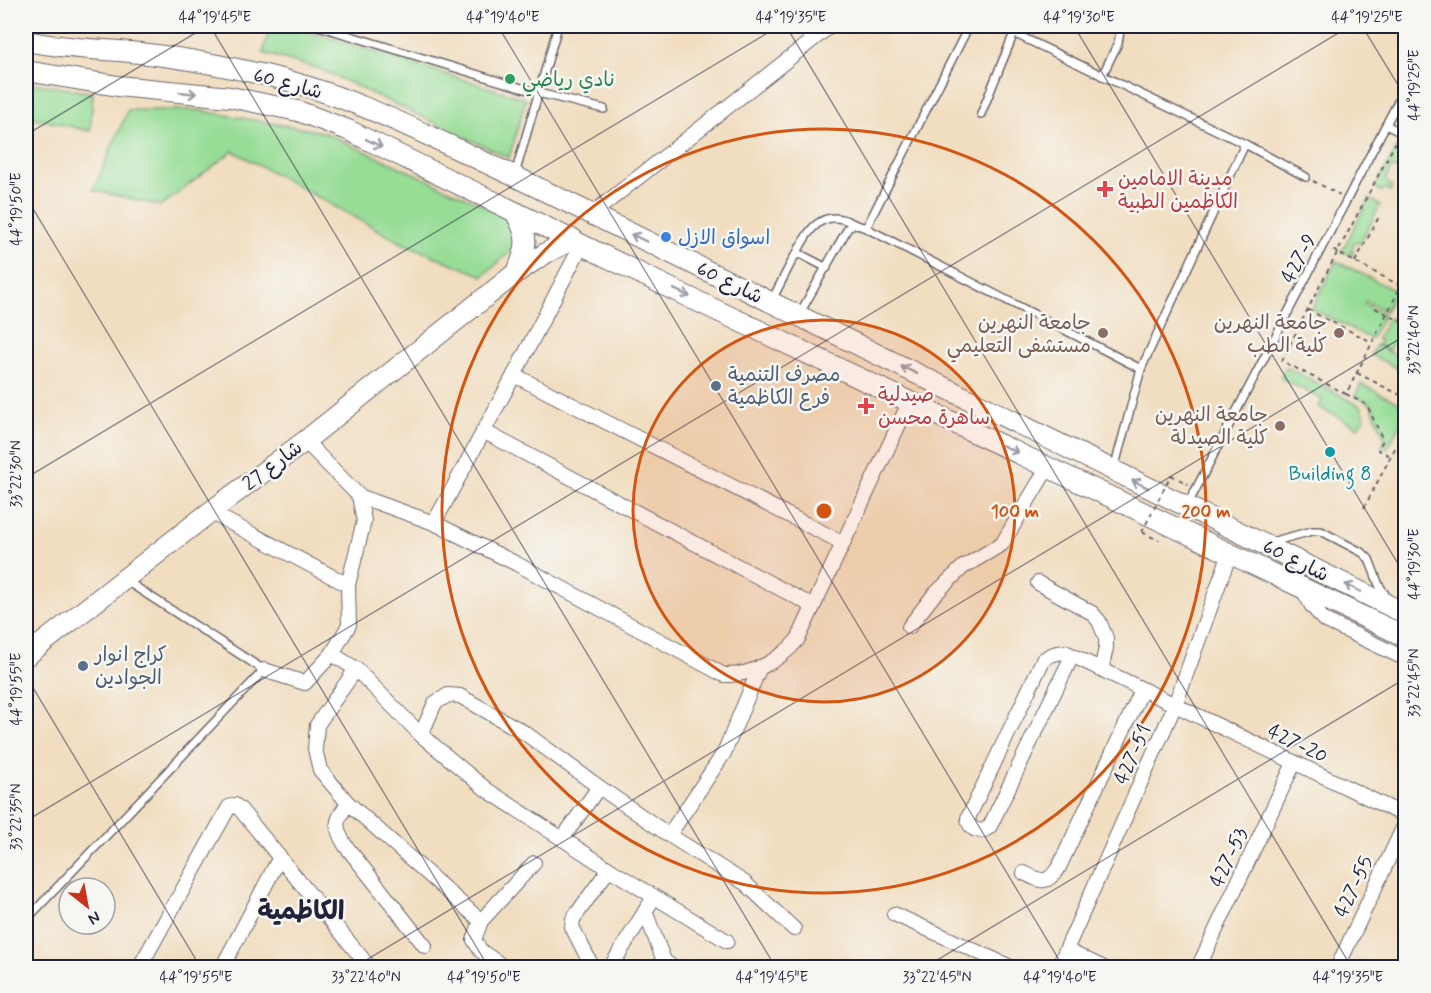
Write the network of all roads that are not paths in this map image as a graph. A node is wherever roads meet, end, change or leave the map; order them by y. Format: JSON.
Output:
{"nodes":[{"id":1,"x":318,"y":26,"type":"edge"},
{"id":2,"x":558,"y":26,"type":"edge"},
{"id":3,"x":830,"y":26,"type":"edge"},
{"id":4,"x":969,"y":26,"type":"edge"},
{"id":5,"x":999,"y":26,"type":"edge"},
{"id":6,"x":1121,"y":26,"type":"edge"},
{"id":7,"x":1014,"y":33,"type":"junction"},
{"id":8,"x":26,"y":41,"type":"edge"},
{"id":9,"x":106,"y":50,"type":"junction"},
{"id":10,"x":164,"y":57,"type":"junction"},
{"id":11,"x":26,"y":71,"type":"edge"},
{"id":12,"x":1102,"y":76,"type":"junction"},
{"id":13,"x":100,"y":83,"type":"junction"},
{"id":14,"x":152,"y":89,"type":"junction"},
{"id":15,"x":1405,"y":90,"type":"edge"},
{"id":16,"x":538,"y":93,"type":"junction"},
{"id":17,"x":604,"y":109,"type":"dead end"},
{"id":18,"x":981,"y":114,"type":"dead end"},
{"id":19,"x":1386,"y":125,"type":"junction"},
{"id":20,"x":1403,"y":134,"type":"edge"},
{"id":21,"x":1245,"y":144,"type":"junction"},
{"id":22,"x":514,"y":176,"type":"junction"},
{"id":23,"x":1306,"y":177,"type":"road end"},
{"id":24,"x":515,"y":212,"type":"junction"},
{"id":25,"x":591,"y":214,"type":"junction"},
{"id":26,"x":854,"y":224,"type":"junction"},
{"id":27,"x":866,"y":228,"type":"junction"},
{"id":28,"x":577,"y":242,"type":"junction"},
{"id":29,"x":796,"y":255,"type":"junction"},
{"id":30,"x":827,"y":268,"type":"junction"},
{"id":31,"x":517,"y":272,"type":"junction"},
{"id":32,"x":771,"y":302,"type":"junction"},
{"id":33,"x":799,"y":316,"type":"junction"},
{"id":34,"x":1141,"y":369,"type":"junction"},
{"id":35,"x":514,"y":375,"type":"junction"},
{"id":36,"x":910,"y":401,"type":"junction"},
{"id":37,"x":483,"y":431,"type":"junction"},
{"id":38,"x":305,"y":441,"type":"junction"},
{"id":39,"x":1048,"y":467,"type":"junction"},
{"id":40,"x":1113,"y":471,"type":"junction"},
{"id":41,"x":359,"y":496,"type":"junction"},
{"id":42,"x":1187,"y":506,"type":"junction"},
{"id":43,"x":210,"y":512,"type":"junction"},
{"id":44,"x":435,"y":523,"type":"junction"},
{"id":45,"x":843,"y":543,"type":"junction"},
{"id":46,"x":1262,"y":543,"type":"junction"},
{"id":47,"x":1230,"y":553,"type":"junction"},
{"id":48,"x":124,"y":579,"type":"junction"},
{"id":49,"x":1038,"y":583,"type":"dead end"},
{"id":50,"x":348,"y":585,"type":"junction"},
{"id":51,"x":1302,"y":588,"type":"junction"},
{"id":52,"x":813,"y":606,"type":"junction"},
{"id":53,"x":1400,"y":611,"type":"edge"},
{"id":54,"x":909,"y":627,"type":"dead end"},
{"id":55,"x":1406,"y":638,"type":"edge"},
{"id":56,"x":332,"y":654,"type":"junction"},
{"id":57,"x":26,"y":656,"type":"edge"},
{"id":58,"x":1072,"y":656,"type":"junction"},
{"id":59,"x":1406,"y":659,"type":"edge"},
{"id":60,"x":760,"y":667,"type":"junction"},
{"id":61,"x":356,"y":669,"type":"junction"},
{"id":62,"x":264,"y":670,"type":"junction"},
{"id":63,"x":1101,"y":670,"type":"junction"},
{"id":64,"x":1142,"y":690,"type":"junction"},
{"id":65,"x":1174,"y":705,"type":"junction"},
{"id":66,"x":421,"y":735,"type":"junction"},
{"id":67,"x":1294,"y":763,"type":"junction"},
{"id":68,"x":598,"y":787,"type":"junction"},
{"id":69,"x":348,"y":803,"type":"junction"},
{"id":70,"x":1406,"y":816,"type":"edge"},
{"id":71,"x":1406,"y":822,"type":"edge"},
{"id":72,"x":669,"y":835,"type":"junction"},
{"id":73,"x":562,"y":839,"type":"junction"},
{"id":74,"x":280,"y":857,"type":"junction"},
{"id":75,"x":534,"y":863,"type":"dead end"},
{"id":76,"x":609,"y":869,"type":"junction"},
{"id":77,"x":1024,"y":873,"type":"dead end"},
{"id":78,"x":654,"y":897,"type":"junction"},
{"id":79,"x":645,"y":911,"type":"junction"},
{"id":80,"x":894,"y":914,"type":"dead end"},
{"id":81,"x":26,"y":920,"type":"edge"},
{"id":82,"x":481,"y":921,"type":"junction"},
{"id":83,"x":794,"y":929,"type":"dead end"},
{"id":84,"x":727,"y":941,"type":"dead end"},
{"id":85,"x":425,"y":946,"type":"dead end"},
{"id":86,"x":1066,"y":950,"type":"junction"},
{"id":87,"x":140,"y":965,"type":"edge"},
{"id":88,"x":666,"y":965,"type":"edge"},
{"id":89,"x":1003,"y":966,"type":"edge"},
{"id":90,"x":156,"y":968,"type":"edge"},
{"id":91,"x":222,"y":968,"type":"edge"},
{"id":92,"x":370,"y":968,"type":"edge"},
{"id":93,"x":506,"y":968,"type":"edge"},
{"id":94,"x":593,"y":968,"type":"edge"},
{"id":95,"x":610,"y":968,"type":"edge"},
{"id":96,"x":1058,"y":968,"type":"edge"},
{"id":97,"x":1104,"y":968,"type":"edge"},
{"id":98,"x":1198,"y":968,"type":"edge"},
{"id":99,"x":1336,"y":968,"type":"edge"}],
"edges":[{"from":1,"to":16,"type":"lane"},
{"from":2,"to":16,"type":"lane"},
{"from":3,"to":25,"type":"street"},
{"from":4,"to":27,"type":"lane"},
{"from":5,"to":7,"type":"lane"},
{"from":6,"to":12,"type":"lane"},
{"from":7,"to":12,"type":"lane"},
{"from":7,"to":18,"type":"lane"},
{"from":8,"to":9,"type":"street","name":"شارع 60"},
{"from":9,"to":10,"type":"street","name":"شارع 60"},
{"from":9,"to":13,"type":"street"},
{"from":10,"to":14,"type":"street"},
{"from":10,"to":22,"type":"street","name":"شارع 60"},
{"from":11,"to":13,"type":"street","name":"شارع 60"},
{"from":12,"to":21,"type":"lane"},
{"from":13,"to":14,"type":"street","name":"شارع 60"},
{"from":14,"to":24,"type":"street","name":"شارع 60","one_way":true},
{"from":15,"to":19,"type":"lane","name":"427-9"},
{"from":16,"to":17,"type":"lane"},
{"from":16,"to":22,"type":"lane"},
{"from":19,"to":20,"type":"lane"},
{"from":19,"to":42,"type":"lane","name":"427-9"},
{"from":21,"to":23,"type":"lane"},
{"from":21,"to":34,"type":"lane"},
{"from":22,"to":25,"type":"street","name":"شارع 60"},
{"from":24,"to":28,"type":"street","name":"شارع 60"},
{"from":24,"to":31,"type":"street"},
{"from":32,"to":25,"type":"street","name":"شارع 60","one_way":true},
{"from":26,"to":27,"type":"lane"},
{"from":26,"to":29,"type":"lane"},
{"from":26,"to":30,"type":"lane"},
{"from":27,"to":34,"type":"lane"},
{"from":28,"to":31,"type":"street","name":"شارع 27"},
{"from":28,"to":35,"type":"street"},
{"from":28,"to":36,"type":"street","name":"شارع 60","one_way":true},
{"from":29,"to":30,"type":"lane"},
{"from":29,"to":32,"type":"lane"},
{"from":30,"to":33,"type":"lane"},
{"from":31,"to":38,"type":"street","name":"شارع 27"},
{"from":32,"to":33,"type":"street","name":"شارع 60"},
{"from":40,"to":33,"type":"street","name":"شارع 60","one_way":true},
{"from":34,"to":40,"type":"lane"},
{"from":35,"to":37,"type":"street"},
{"from":35,"to":45,"type":"street"},
{"from":36,"to":39,"type":"street","name":"شارع 60","one_way":true},
{"from":36,"to":45,"type":"street"},
{"from":37,"to":44,"type":"street"},
{"from":37,"to":52,"type":"street"},
{"from":38,"to":41,"type":"street"},
{"from":38,"to":43,"type":"street","name":"شارع 27"},
{"from":39,"to":47,"type":"street","name":"شارع 60"},
{"from":39,"to":54,"type":"street"},
{"from":42,"to":40,"type":"street","name":"شارع 60","one_way":true},
{"from":41,"to":44,"type":"street"},
{"from":41,"to":50,"type":"street"},
{"from":42,"to":46,"type":"street","name":"شارع 60"},
{"from":43,"to":48,"type":"street","name":"شارع 27"},
{"from":43,"to":50,"type":"street"},
{"from":44,"to":60,"type":"street"},
{"from":45,"to":52,"type":"street"},
{"from":53,"to":46,"type":"street","name":"شارع 60","one_way":true},
{"from":46,"to":53,"type":"lane"},
{"from":47,"to":51,"type":"street","name":"شارع 60"},
{"from":47,"to":65,"type":"street","name":"427-51"},
{"from":48,"to":57,"type":"street","name":"شارع 27"},
{"from":48,"to":62,"type":"lane"},
{"from":49,"to":63,"type":"street"},
{"from":50,"to":56,"type":"street"},
{"from":51,"to":55,"type":"street","name":"شارع 60"},
{"from":51,"to":59,"type":"street"},
{"from":52,"to":60,"type":"street"},
{"from":56,"to":61,"type":"street"},
{"from":56,"to":62,"type":"street"},
{"from":58,"to":58,"type":"street"},
{"from":58,"to":63,"type":"street","name":"427-20"},
{"from":60,"to":72,"type":"street"},
{"from":61,"to":66,"type":"street"},
{"from":61,"to":69,"type":"street"},
{"from":62,"to":81,"type":"lane"},
{"from":63,"to":64,"type":"street","name":"427-20"},
{"from":64,"to":65,"type":"street","name":"427-20"},
{"from":64,"to":77,"type":"street"},
{"from":65,"to":67,"type":"street","name":"427-20"},
{"from":65,"to":86,"type":"street","name":"427-51"},
{"from":66,"to":68,"type":"street"},
{"from":66,"to":73,"type":"street"},
{"from":67,"to":70,"type":"street","name":"427-20"},
{"from":67,"to":98,"type":"street","name":"427-53"},
{"from":68,"to":72,"type":"street"},
{"from":68,"to":73,"type":"street"},
{"from":69,"to":82,"type":"street"},
{"from":69,"to":85,"type":"street"},
{"from":71,"to":99,"type":"street","name":"427-55"},
{"from":72,"to":83,"type":"street"},
{"from":73,"to":76,"type":"street"},
{"from":74,"to":87,"type":"street"},
{"from":74,"to":91,"type":"street"},
{"from":74,"to":92,"type":"street"},
{"from":75,"to":82,"type":"street"},
{"from":76,"to":78,"type":"street"},
{"from":76,"to":94,"type":"street"},
{"from":78,"to":79,"type":"street"},
{"from":78,"to":84,"type":"street"},
{"from":79,"to":88,"type":"street"},
{"from":79,"to":95,"type":"street"},
{"from":80,"to":89,"type":"street"},
{"from":82,"to":93,"type":"street"},
{"from":86,"to":96,"type":"street","name":"427-51"},
{"from":86,"to":97,"type":"street"},
{"from":87,"to":90,"type":"street"}]}
